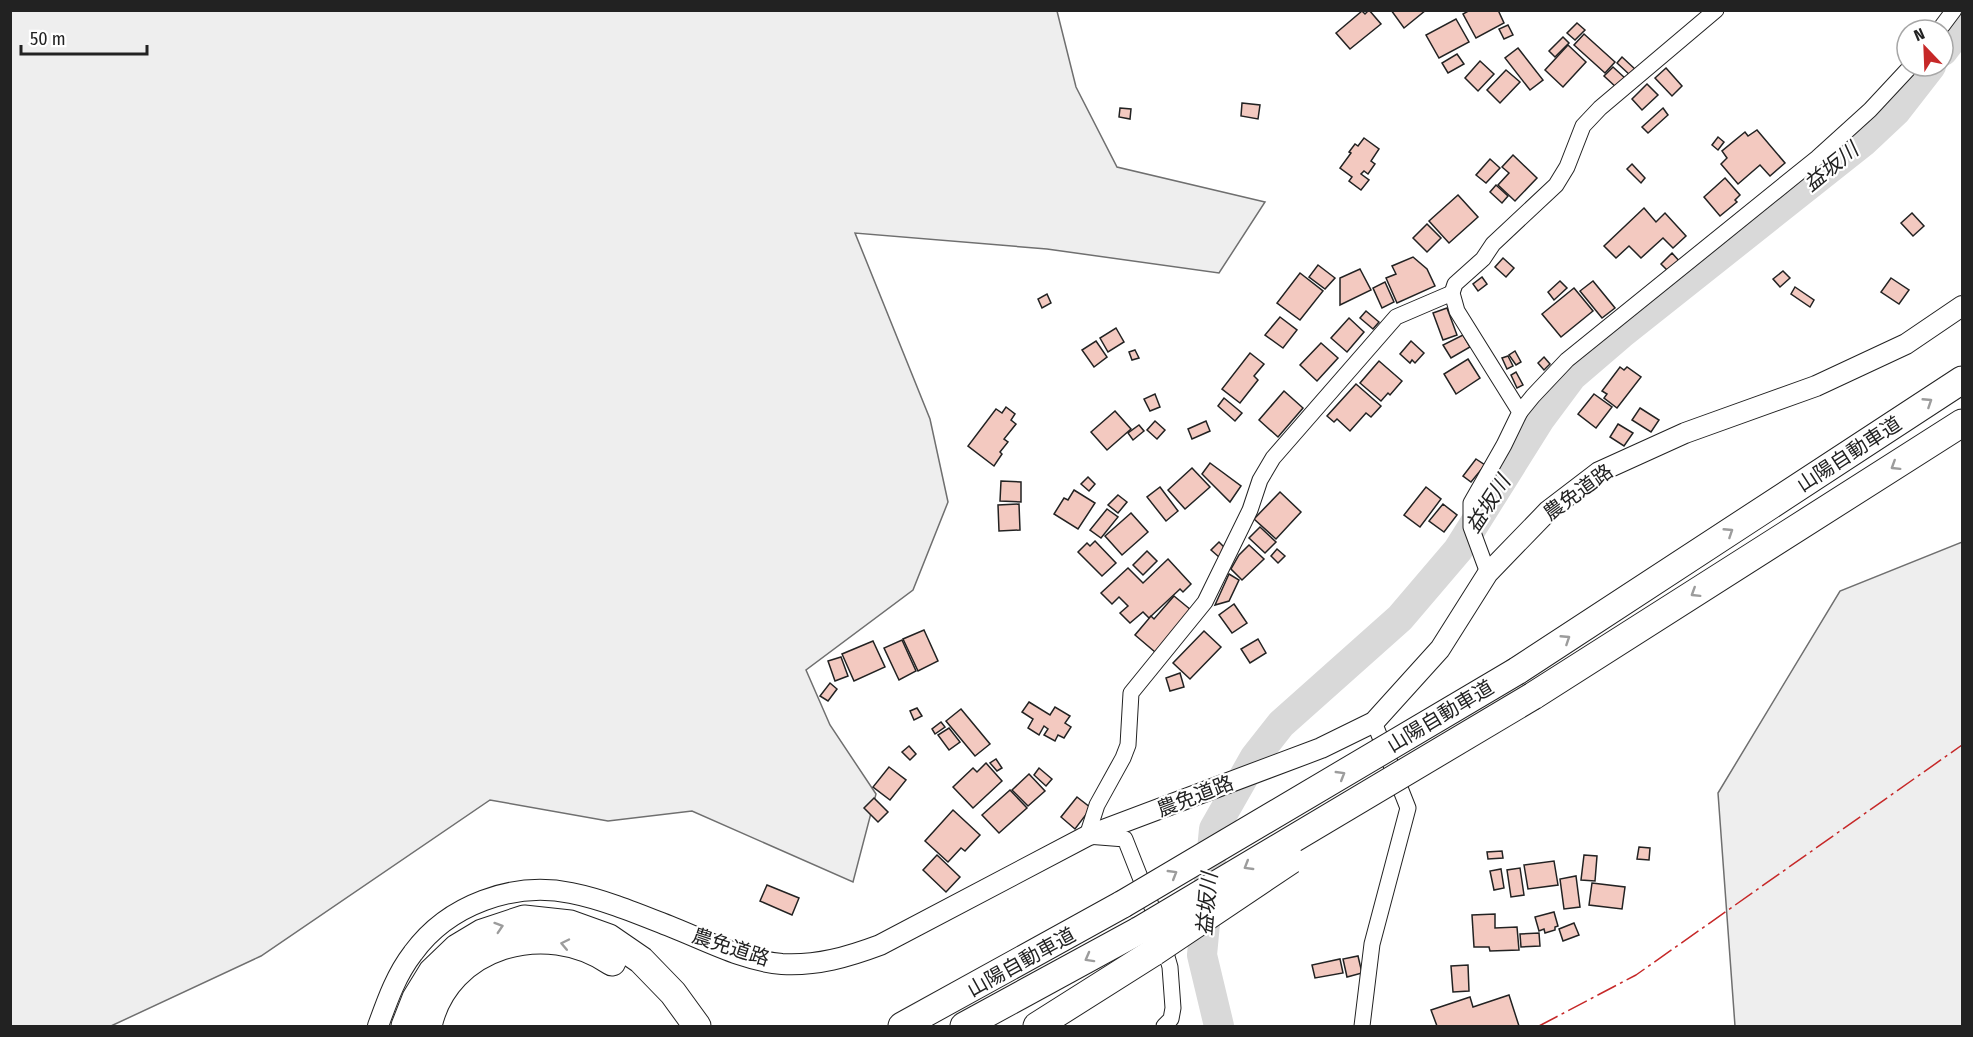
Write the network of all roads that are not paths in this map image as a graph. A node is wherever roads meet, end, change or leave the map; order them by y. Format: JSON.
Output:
{"nodes":[{"id":1,"x":1716,"y":10,"type":"edge"},
{"id":2,"x":1900,"y":78,"type":"edge"},
{"id":3,"x":1452,"y":293,"type":"junction"},
{"id":4,"x":1962,"y":306,"type":"edge"},
{"id":5,"x":1962,"y":380,"type":"edge"},
{"id":6,"x":1520,"y":412,"type":"junction"},
{"id":7,"x":1962,"y":423,"type":"edge"},
{"id":8,"x":1488,"y":573,"type":"junction"},
{"id":9,"x":1374,"y":722,"type":"junction"},
{"id":10,"x":1087,"y":836,"type":"junction"},
{"id":11,"x":1147,"y":941,"type":"junction"},
{"id":12,"x":378,"y":1026,"type":"edge"},
{"id":13,"x":405,"y":1026,"type":"edge"},
{"id":14,"x":428,"y":1026,"type":"edge"},
{"id":15,"x":676,"y":1026,"type":"edge"},
{"id":16,"x":697,"y":1026,"type":"edge"},
{"id":17,"x":902,"y":1026,"type":"edge"},
{"id":18,"x":964,"y":1026,"type":"edge"},
{"id":19,"x":1037,"y":1026,"type":"edge"},
{"id":20,"x":1164,"y":1026,"type":"edge"},
{"id":21,"x":1362,"y":1026,"type":"edge"}],
"edges":[{"from":1,"to":3,"type":"street"},
{"from":2,"to":6,"type":"street"},
{"from":3,"to":6,"type":"street"},
{"from":3,"to":10,"type":"street"},
{"from":4,"to":8,"type":"street","name":"農免道路"},
{"from":17,"to":5,"type":"highway","name":"山陽自動車道","one_way":true,"bridge":true},
{"from":6,"to":8,"type":"street"},
{"from":7,"to":11,"type":"highway","name":"山陽自動車道","one_way":true,"bridge":true},
{"from":8,"to":9,"type":"street","name":"農免道路"},
{"from":9,"to":10,"type":"street","name":"農免道路"},
{"from":9,"to":21,"type":"street"},
{"from":10,"to":12,"type":"street","name":"農免道路"},
{"from":10,"to":20,"type":"street"},
{"from":11,"to":18,"type":"highway","name":"山陽自動車道","one_way":true},
{"from":11,"to":19,"type":"highway"},
{"from":13,"to":16,"type":"highway","one_way":true},
{"from":15,"to":14,"type":"highway","one_way":true}]}
